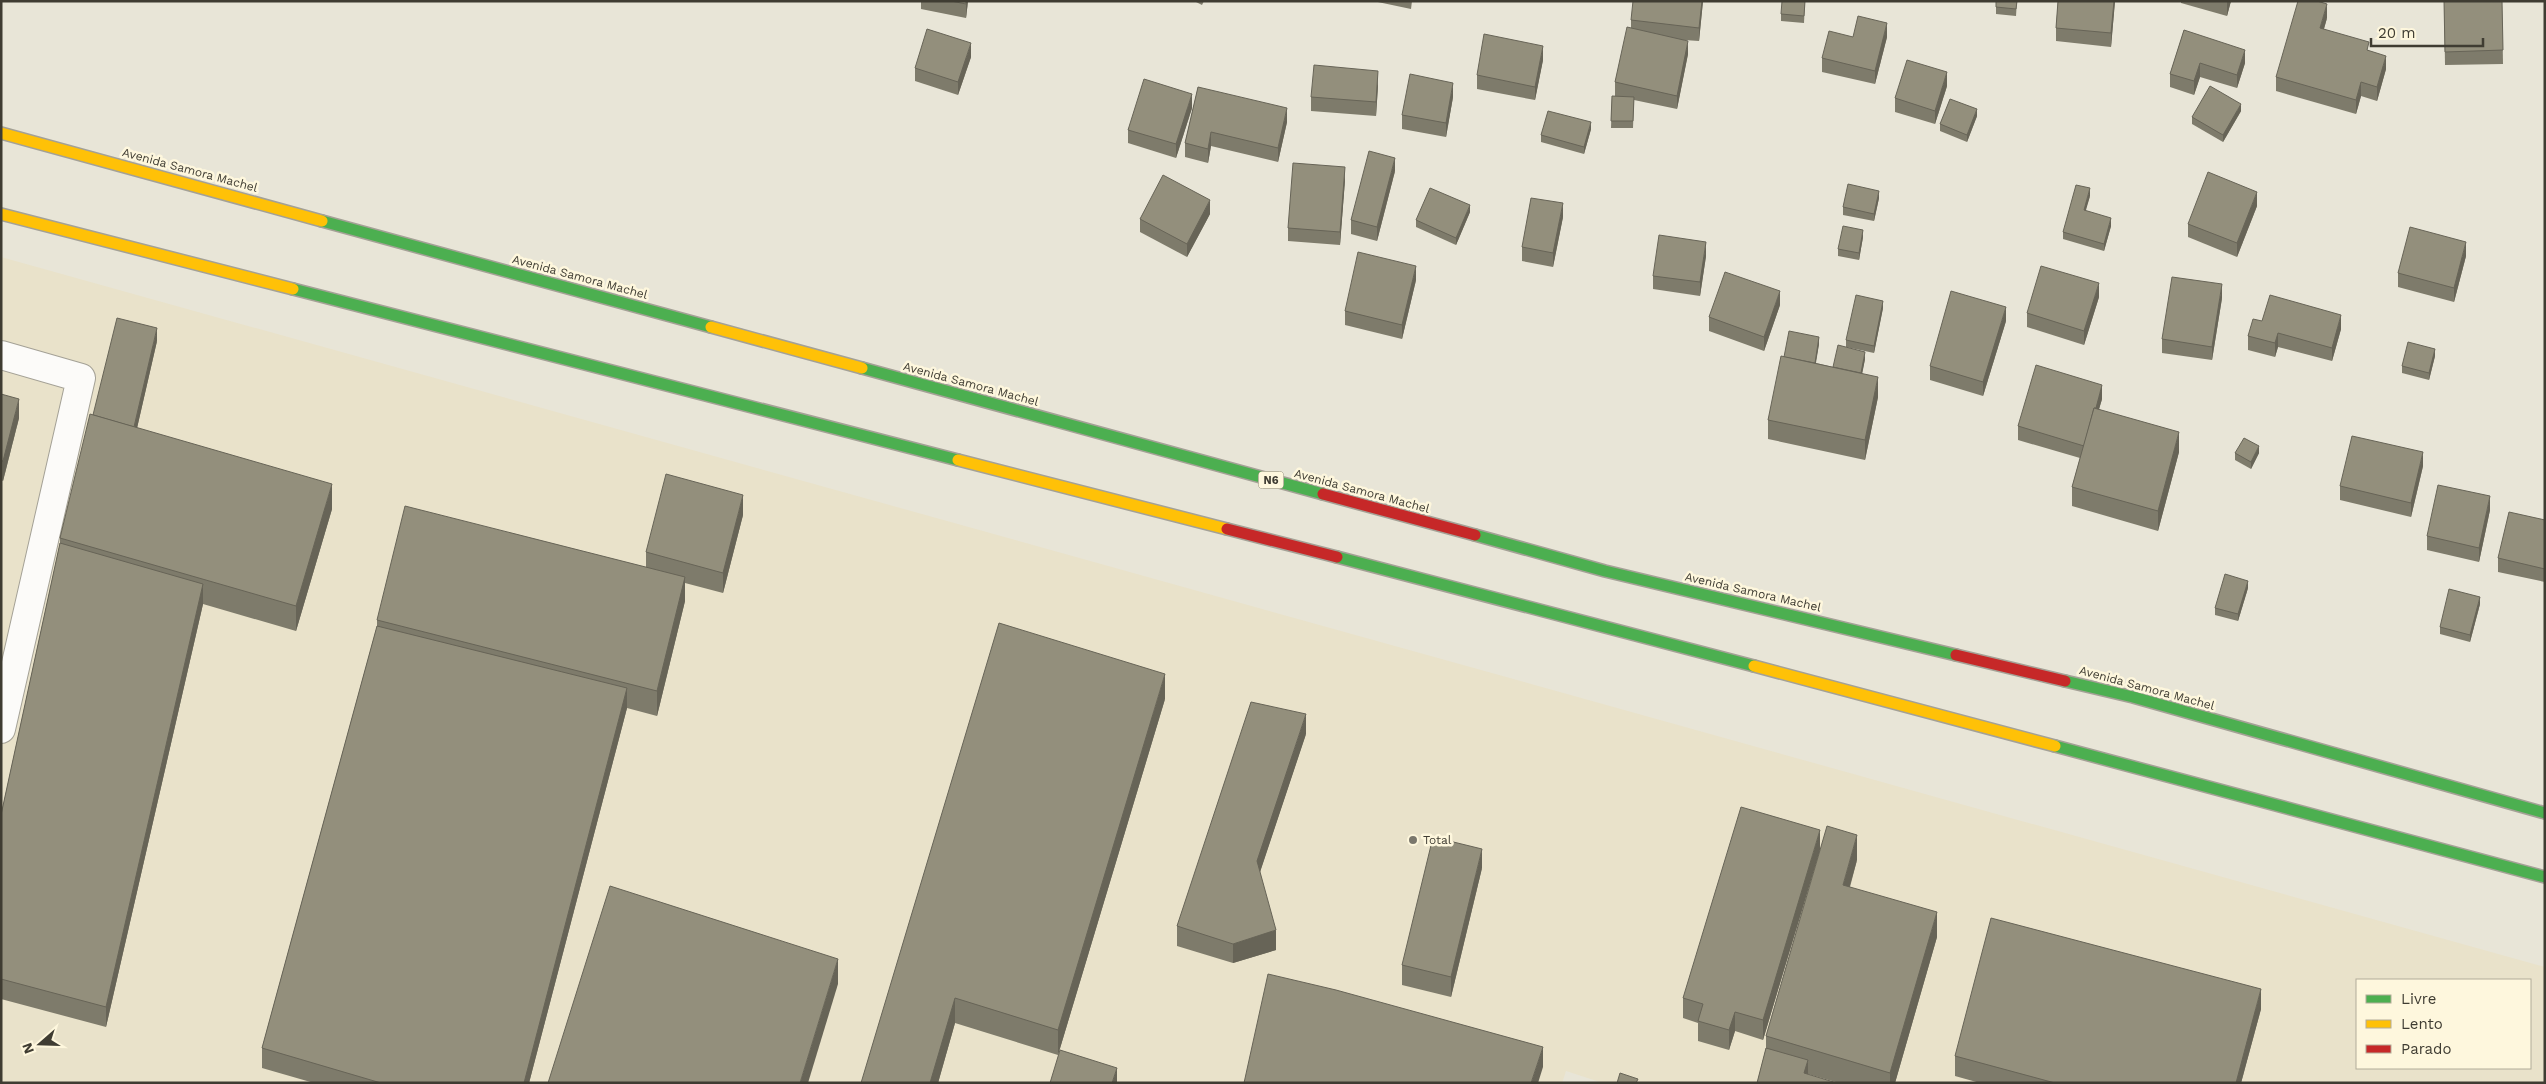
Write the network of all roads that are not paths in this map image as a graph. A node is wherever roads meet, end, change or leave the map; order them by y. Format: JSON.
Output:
{"nodes":[{"id":1,"x":1,"y":133,"type":"edge"},
{"id":2,"x":1,"y":214,"type":"edge"},
{"id":3,"x":1,"y":355,"type":"edge"},
{"id":4,"x":1,"y":729,"type":"edge"},
{"id":5,"x":2545,"y":813,"type":"edge"},
{"id":6,"x":2545,"y":877,"type":"edge"}],
"edges":[{"from":1,"to":5,"type":"highway","name":"Avenida Samora Machel","number":"N6"},
{"from":2,"to":6,"type":"highway"},
{"from":3,"to":4,"type":"street"}]}
